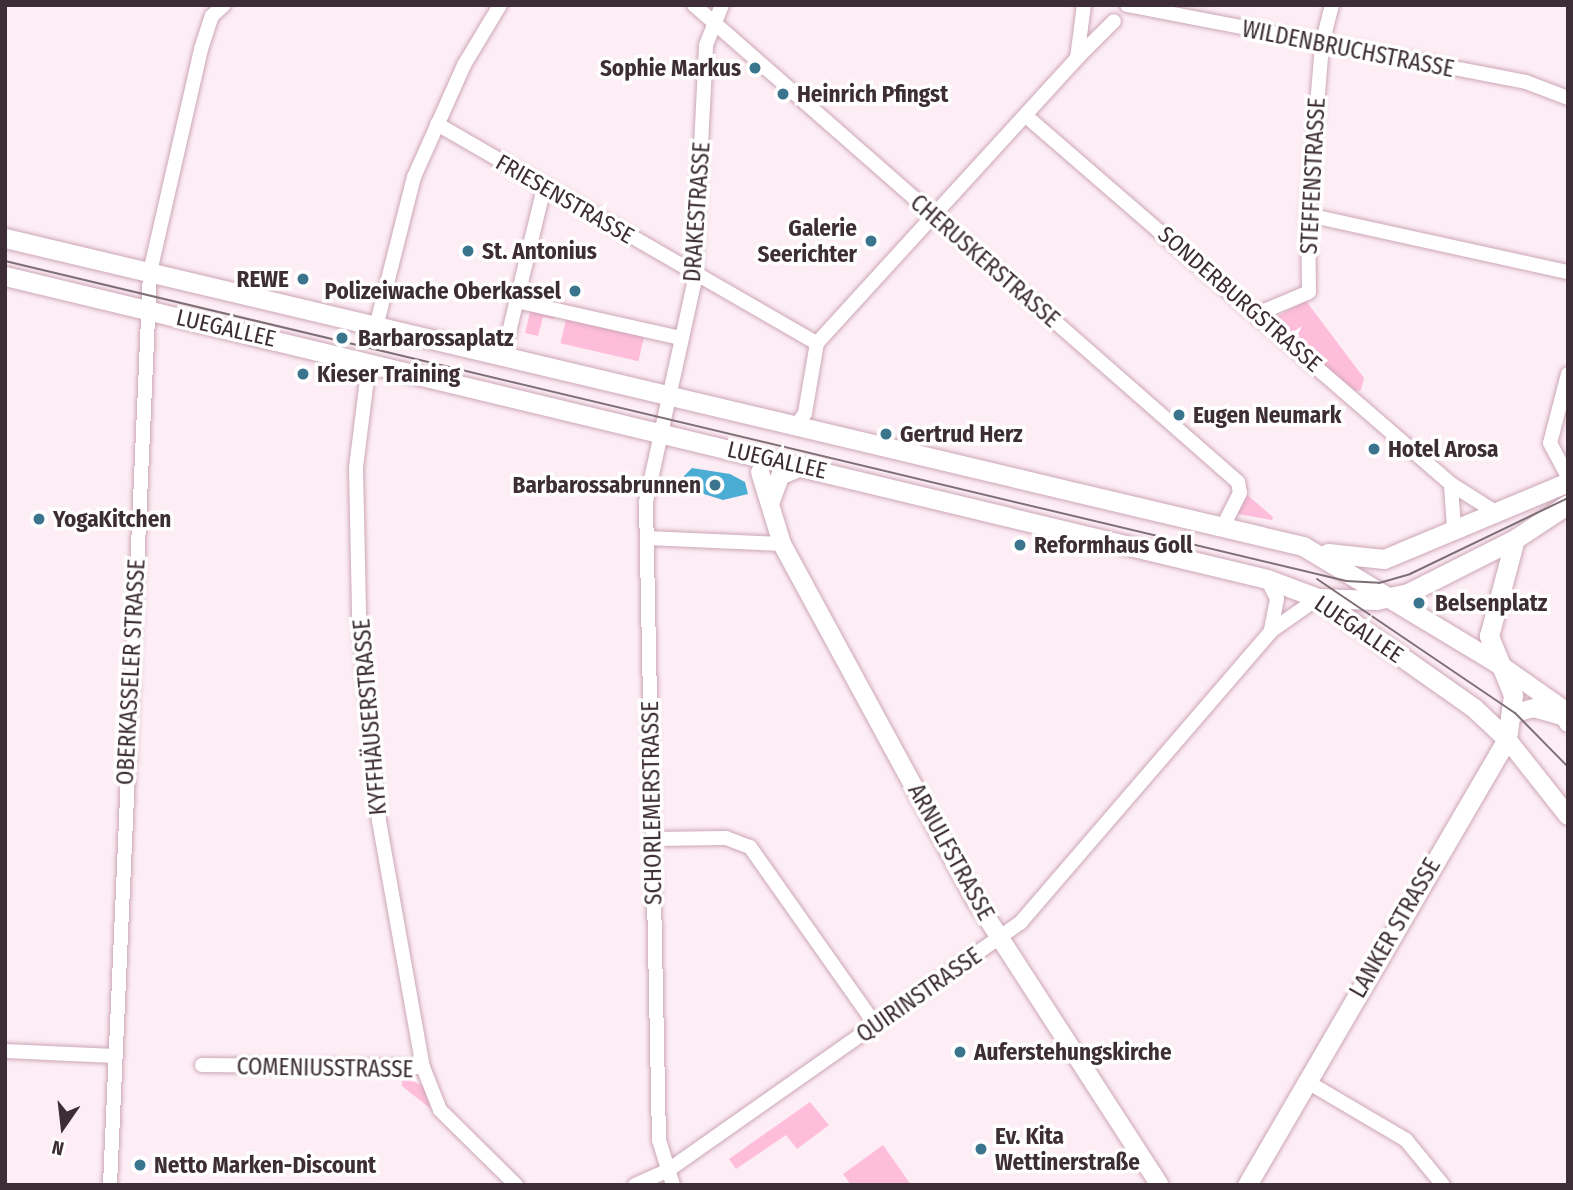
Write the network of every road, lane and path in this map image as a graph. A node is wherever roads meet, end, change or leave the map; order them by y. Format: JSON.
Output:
{"nodes":[{"id":1,"x":500,"y":5,"type":"edge"},
{"id":2,"x":694,"y":5,"type":"edge"},
{"id":3,"x":722,"y":5,"type":"edge"},
{"id":4,"x":1084,"y":5,"type":"edge"},
{"id":5,"x":1127,"y":5,"type":"edge"},
{"id":6,"x":1332,"y":5,"type":"edge"},
{"id":7,"x":220,"y":6,"type":"edge"},
{"id":8,"x":712,"y":20,"type":"junction"},
{"id":9,"x":1114,"y":21,"type":"dead end"},
{"id":10,"x":1322,"y":44,"type":"junction"},
{"id":11,"x":1077,"y":58,"type":"junction"},
{"id":12,"x":1568,"y":98,"type":"edge"},
{"id":13,"x":1026,"y":116,"type":"junction"},
{"id":14,"x":437,"y":124,"type":"junction"},
{"id":15,"x":544,"y":188,"type":"junction"},
{"id":16,"x":932,"y":215,"type":"junction"},
{"id":17,"x":1308,"y":215,"type":"junction"},
{"id":18,"x":5,"y":238,"type":"edge"},
{"id":19,"x":694,"y":271,"type":"junction"},
{"id":20,"x":150,"y":272,"type":"junction"},
{"id":21,"x":1568,"y":272,"type":"edge"},
{"id":22,"x":5,"y":276,"type":"edge"},
{"id":23,"x":516,"y":300,"type":"junction"},
{"id":24,"x":150,"y":311,"type":"junction"},
{"id":25,"x":1257,"y":314,"type":"junction"},
{"id":26,"x":376,"y":327,"type":"junction"},
{"id":27,"x":680,"y":338,"type":"junction"},
{"id":28,"x":817,"y":343,"type":"junction"},
{"id":29,"x":503,"y":358,"type":"junction"},
{"id":30,"x":369,"y":363,"type":"junction"},
{"id":31,"x":1568,"y":374,"type":"edge"},
{"id":32,"x":666,"y":396,"type":"junction"},
{"id":33,"x":660,"y":426,"type":"junction"},
{"id":34,"x":796,"y":426,"type":"junction"},
{"id":35,"x":747,"y":453,"type":"junction"},
{"id":36,"x":803,"y":466,"type":"junction"},
{"id":37,"x":760,"y":472,"type":"joint"},
{"id":38,"x":1568,"y":477,"type":"edge"},
{"id":39,"x":1568,"y":482,"type":"edge"},
{"id":40,"x":1451,"y":484,"type":"junction"},
{"id":41,"x":770,"y":504,"type":"junction"},
{"id":42,"x":1568,"y":504,"type":"edge"},
{"id":43,"x":1492,"y":510,"type":"junction"},
{"id":44,"x":1454,"y":527,"type":"junction"},
{"id":45,"x":1222,"y":528,"type":"junction"},
{"id":46,"x":647,"y":538,"type":"junction"},
{"id":47,"x":1515,"y":539,"type":"junction"},
{"id":48,"x":782,"y":544,"type":"junction"},
{"id":49,"x":1303,"y":546,"type":"junction"},
{"id":50,"x":1266,"y":579,"type":"junction"},
{"id":51,"x":1318,"y":598,"type":"junction"},
{"id":52,"x":1390,"y":599,"type":"junction"},
{"id":53,"x":1271,"y":631,"type":"junction"},
{"id":54,"x":1502,"y":666,"type":"junction"},
{"id":55,"x":1515,"y":713,"type":"junction"},
{"id":56,"x":1565,"y":720,"type":"edge"},
{"id":57,"x":1507,"y":738,"type":"junction"},
{"id":58,"x":1568,"y":816,"type":"edge"},
{"id":59,"x":653,"y":839,"type":"junction"},
{"id":60,"x":1000,"y":938,"type":"junction"},
{"id":61,"x":875,"y":1024,"type":"junction"},
{"id":62,"x":5,"y":1051,"type":"edge"},
{"id":63,"x":114,"y":1056,"type":"junction"},
{"id":64,"x":202,"y":1065,"type":"dead end"},
{"id":65,"x":423,"y":1067,"type":"junction"},
{"id":66,"x":1306,"y":1081,"type":"junction"},
{"id":67,"x":670,"y":1178,"type":"edge"},
{"id":68,"x":110,"y":1185,"type":"edge"},
{"id":69,"x":516,"y":1185,"type":"edge"},
{"id":70,"x":635,"y":1185,"type":"edge"},
{"id":71,"x":1160,"y":1185,"type":"edge"},
{"id":72,"x":1247,"y":1185,"type":"edge"},
{"id":73,"x":1444,"y":1185,"type":"edge"}],
"edges":[{"from":1,"to":14,"type":"street"},
{"from":2,"to":8,"type":"street","name":"CHERUSKERSTRASSE"},
{"from":3,"to":8,"type":"street","name":"DRAKESTRASSE"},
{"from":4,"to":11,"type":"street"},
{"from":5,"to":10,"type":"street","name":"WILDENBRUCHSTRASSE"},
{"from":6,"to":10,"type":"street","name":"STEFFENSTRASSE"},
{"from":7,"to":20,"type":"street","name":"OBERKASSELER STRASSE"},
{"from":8,"to":16,"type":"street","name":"CHERUSKERSTRASSE"},
{"from":8,"to":19,"type":"street","name":"DRAKESTRASSE"},
{"from":9,"to":11,"type":"street"},
{"from":10,"to":12,"type":"street","name":"WILDENBRUCHSTRASSE"},
{"from":10,"to":17,"type":"street","name":"STEFFENSTRASSE"},
{"from":11,"to":13,"type":"street"},
{"from":13,"to":16,"type":"street"},
{"from":13,"to":25,"type":"street","name":"SONDERBURGSTRASSE"},
{"from":14,"to":15,"type":"street","name":"FRIESENSTRASSE"},
{"from":14,"to":26,"type":"street"},
{"from":15,"to":19,"type":"street","name":"FRIESENSTRASSE"},
{"from":15,"to":23,"type":"street"},
{"from":16,"to":28,"type":"street"},
{"from":16,"to":45,"type":"street","name":"CHERUSKERSTRASSE"},
{"from":17,"to":21,"type":"street"},
{"from":17,"to":25,"type":"street","name":"STEFFENSTRASSE"},
{"from":18,"to":20,"type":"main road","name":"LUEGALLEE"},
{"from":19,"to":27,"type":"street","name":"DRAKESTRASSE"},
{"from":19,"to":28,"type":"street"},
{"from":20,"to":24,"type":"street","name":"OBERKASSELER STRASSE"},
{"from":20,"to":26,"type":"main road","name":"LUEGALLEE"},
{"from":22,"to":24,"type":"main road","name":"LUEGALLEE"},
{"from":23,"to":27,"type":"street"},
{"from":23,"to":29,"type":"street"},
{"from":24,"to":30,"type":"main road","name":"LUEGALLEE"},
{"from":24,"to":63,"type":"street","name":"OBERKASSELER STRASSE"},
{"from":25,"to":40,"type":"street","name":"SONDERBURGSTRASSE"},
{"from":26,"to":29,"type":"main road","name":"LUEGALLEE"},
{"from":27,"to":32,"type":"street","name":"DRAKESTRASSE"},
{"from":28,"to":34,"type":"street"},
{"from":29,"to":32,"type":"main road","name":"LUEGALLEE"},
{"from":30,"to":33,"type":"main road","name":"LUEGALLEE"},
{"from":30,"to":65,"type":"street","name":"KYFFHÄUSERSTRASSE"},
{"from":31,"to":38,"type":"street"},
{"from":32,"to":33,"type":"street","name":"DRAKESTRASSE"},
{"from":32,"to":34,"type":"main road","name":"LUEGALLEE"},
{"from":33,"to":35,"type":"main road","name":"LUEGALLEE"},
{"from":33,"to":46,"type":"street","name":"SCHORLEMERSTRASSE"},
{"from":34,"to":45,"type":"main road","name":"LUEGALLEE"},
{"from":35,"to":36,"type":"main road","name":"LUEGALLEE"},
{"from":35,"to":37,"type":"main road"},
{"from":36,"to":41,"type":"street"},
{"from":36,"to":50,"type":"main road","name":"LUEGALLEE"},
{"from":37,"to":41,"type":"street","name":"ARNULFSTRASSE"},
{"from":39,"to":43,"type":"main road"},
{"from":40,"to":43,"type":"street","name":"SONDERBURGSTRASSE"},
{"from":40,"to":44,"type":"street"},
{"from":41,"to":48,"type":"street","name":"ARNULFSTRASSE"},
{"from":42,"to":47,"type":"main road"},
{"from":43,"to":44,"type":"main road"},
{"from":44,"to":49,"type":"main road"},
{"from":45,"to":49,"type":"main road","name":"LUEGALLEE"},
{"from":46,"to":48,"type":"street"},
{"from":46,"to":59,"type":"street","name":"SCHORLEMERSTRASSE"},
{"from":47,"to":52,"type":"main road"},
{"from":47,"to":54,"type":"main road"},
{"from":48,"to":60,"type":"street","name":"ARNULFSTRASSE"},
{"from":49,"to":52,"type":"main road","name":"LUEGALLEE"},
{"from":50,"to":51,"type":"main road","name":"LUEGALLEE"},
{"from":50,"to":53,"type":"street"},
{"from":51,"to":52,"type":"main road"},
{"from":51,"to":53,"type":"street","name":"QUIRINSTRASSE"},
{"from":51,"to":57,"type":"main road","name":"LUEGALLEE"},
{"from":52,"to":54,"type":"main road","name":"LUEGALLEE"},
{"from":53,"to":60,"type":"street","name":"QUIRINSTRASSE"},
{"from":54,"to":55,"type":"main road"},
{"from":54,"to":56,"type":"street"},
{"from":55,"to":56,"type":"street"},
{"from":55,"to":57,"type":"main road","name":"LANKER STRASSE"},
{"from":57,"to":58,"type":"street"},
{"from":57,"to":66,"type":"main road","name":"LANKER STRASSE"},
{"from":59,"to":61,"type":"street"},
{"from":59,"to":67,"type":"street","name":"SCHORLEMERSTRASSE"},
{"from":60,"to":61,"type":"street","name":"QUIRINSTRASSE"},
{"from":60,"to":71,"type":"street","name":"ARNULFSTRASSE"},
{"from":61,"to":67,"type":"street","name":"QUIRINSTRASSE"},
{"from":62,"to":63,"type":"street"},
{"from":63,"to":68,"type":"street","name":"OBERKASSELER STRASSE"},
{"from":64,"to":65,"type":"street","name":"COMENIUSSTRASSE"},
{"from":65,"to":69,"type":"street","name":"COMENIUSSTRASSE"},
{"from":66,"to":72,"type":"main road","name":"LANKER STRASSE"},
{"from":66,"to":73,"type":"street"},
{"from":67,"to":70,"type":"street","name":"QUIRINSTRASSE"}]}
